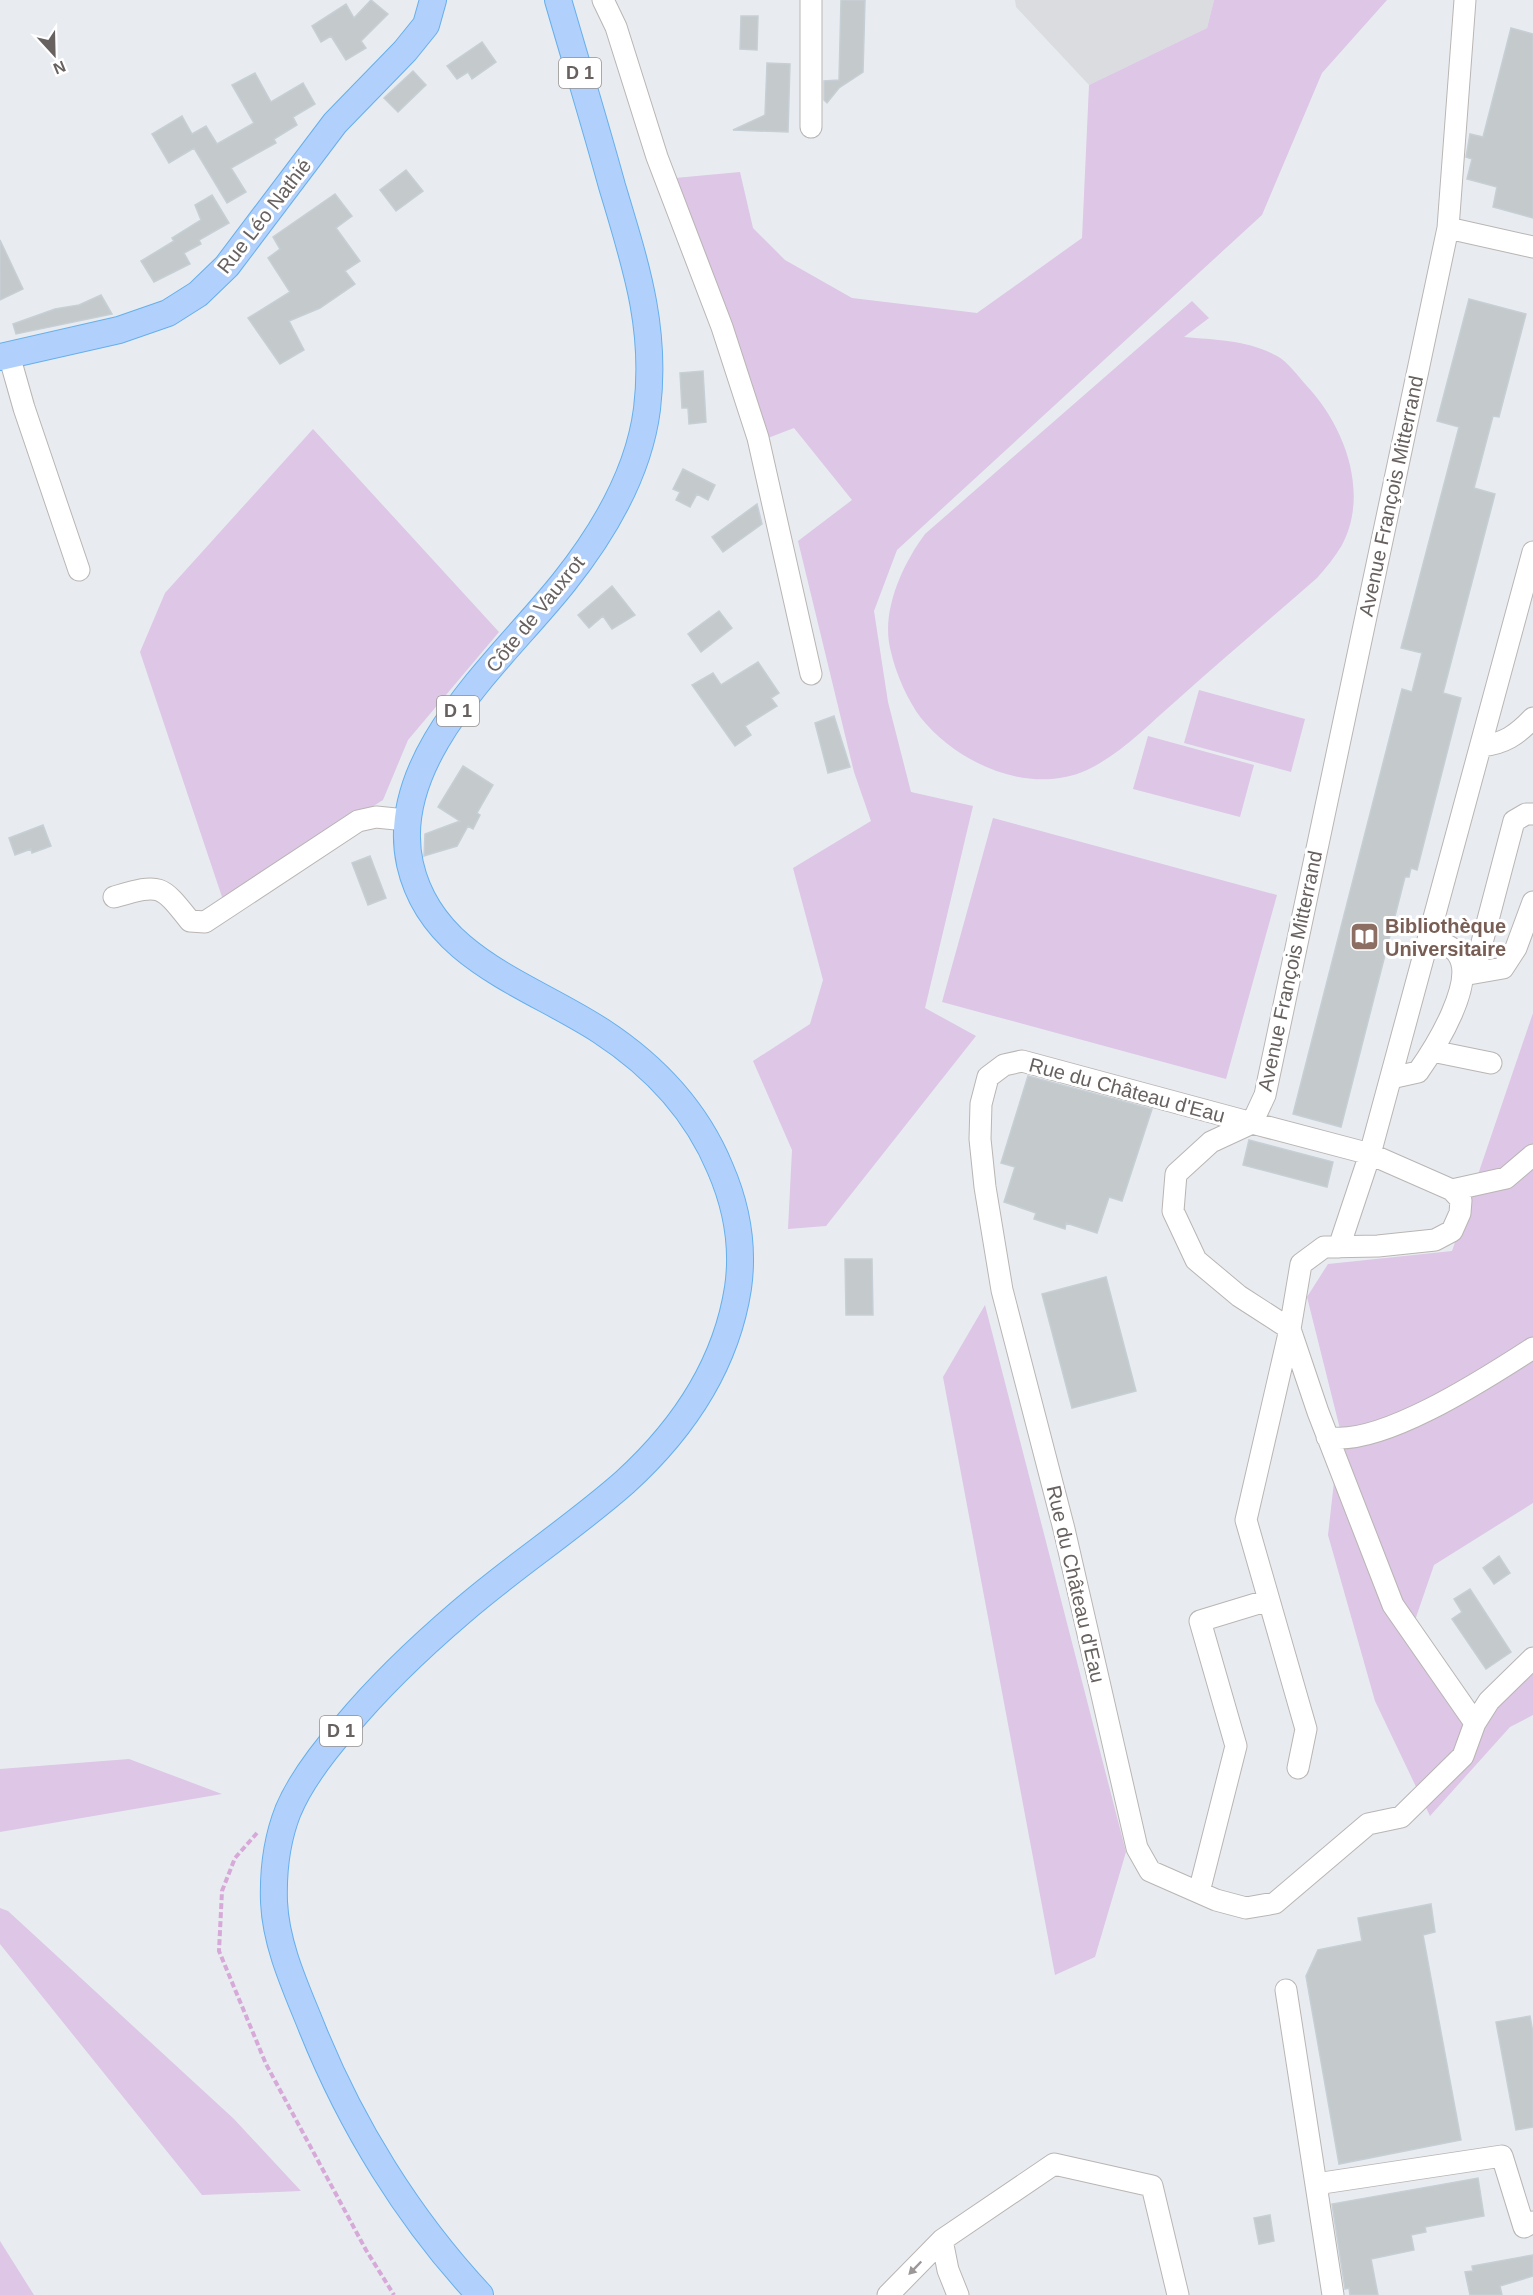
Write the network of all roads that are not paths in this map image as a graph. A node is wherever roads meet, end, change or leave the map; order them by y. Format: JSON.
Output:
{"nodes":[{"id":1,"x":433,"y":0,"type":"edge"},
{"id":2,"x":558,"y":0,"type":"edge"},
{"id":3,"x":603,"y":0,"type":"edge"},
{"id":4,"x":811,"y":0,"type":"edge"},
{"id":5,"x":1465,"y":0,"type":"edge"},
{"id":6,"x":811,"y":127,"type":"dead end"},
{"id":7,"x":1448,"y":228,"type":"junction"},
{"id":8,"x":1533,"y":247,"type":"edge"},
{"id":9,"x":5,"y":356,"type":"edge"},
{"id":10,"x":1533,"y":552,"type":"edge"},
{"id":11,"x":79,"y":570,"type":"dead end"},
{"id":12,"x":812,"y":674,"type":"dead end"},
{"id":13,"x":1533,"y":718,"type":"edge"},
{"id":14,"x":1481,"y":746,"type":"junction"},
{"id":15,"x":1533,"y":814,"type":"edge"},
{"id":16,"x":406,"y":820,"type":"junction"},
{"id":17,"x":114,"y":897,"type":"dead end"},
{"id":18,"x":1533,"y":902,"type":"edge"},
{"id":19,"x":1429,"y":937,"type":"junction"},
{"id":20,"x":1468,"y":974,"type":"junction"},
{"id":21,"x":1432,"y":1051,"type":"junction"},
{"id":22,"x":1491,"y":1063,"type":"dead end"},
{"id":23,"x":1391,"y":1078,"type":"junction"},
{"id":24,"x":1252,"y":1123,"type":"junction"},
{"id":25,"x":1370,"y":1154,"type":"junction"},
{"id":26,"x":1533,"y":1155,"type":"edge"},
{"id":27,"x":1452,"y":1190,"type":"junction"},
{"id":28,"x":1339,"y":1246,"type":"junction"},
{"id":29,"x":1290,"y":1329,"type":"junction"},
{"id":30,"x":1533,"y":1348,"type":"edge"},
{"id":31,"x":1327,"y":1437,"type":"junction"},
{"id":32,"x":1269,"y":1600,"type":"junction"},
{"id":33,"x":1533,"y":1658,"type":"edge"},
{"id":34,"x":1475,"y":1723,"type":"junction"},
{"id":35,"x":1298,"y":1768,"type":"dead end"},
{"id":36,"x":1199,"y":1892,"type":"junction"},
{"id":37,"x":1286,"y":1990,"type":"dead end"},
{"id":38,"x":1316,"y":2184,"type":"junction"},
{"id":39,"x":1533,"y":2222,"type":"edge"},
{"id":40,"x":942,"y":2240,"type":"junction"},
{"id":41,"x":480,"y":2295,"type":"edge"},
{"id":42,"x":888,"y":2295,"type":"edge"},
{"id":43,"x":958,"y":2295,"type":"edge"},
{"id":44,"x":1178,"y":2295,"type":"edge"},
{"id":45,"x":1333,"y":2295,"type":"edge"}],
"edges":[{"from":1,"to":9,"type":"main road","name":"Rue Léo Nathié"},
{"from":2,"to":16,"type":"main road","name":"Côte de Vauxrot","number":"D 1"},
{"from":3,"to":12,"type":"street"},
{"from":4,"to":6,"type":"street"},
{"from":5,"to":7,"type":"street","name":"Avenue François Mitterrand"},
{"from":7,"to":8,"type":"street"},
{"from":7,"to":24,"type":"street","name":"Avenue François Mitterrand"},
{"from":9,"to":11,"type":"street"},
{"from":10,"to":14,"type":"street"},
{"from":13,"to":14,"type":"street"},
{"from":14,"to":19,"type":"street"},
{"from":15,"to":20,"type":"street"},
{"from":16,"to":17,"type":"street"},
{"from":16,"to":41,"type":"main road","name":"Côte de Vauxrot","number":"D 1"},
{"from":18,"to":20,"type":"street"},
{"from":19,"to":20,"type":"street"},
{"from":19,"to":23,"type":"street"},
{"from":20,"to":21,"type":"street"},
{"from":21,"to":22,"type":"street"},
{"from":21,"to":23,"type":"street"},
{"from":23,"to":25,"type":"street"},
{"from":24,"to":25,"type":"street"},
{"from":24,"to":29,"type":"street"},
{"from":24,"to":36,"type":"street","name":"Rue du Château d'Eau"},
{"from":25,"to":27,"type":"street"},
{"from":25,"to":28,"type":"street"},
{"from":26,"to":27,"type":"street"},
{"from":27,"to":28,"type":"street"},
{"from":28,"to":29,"type":"street"},
{"from":29,"to":31,"type":"street"},
{"from":29,"to":32,"type":"street"},
{"from":30,"to":31,"type":"street"},
{"from":31,"to":34,"type":"street"},
{"from":32,"to":35,"type":"street"},
{"from":32,"to":36,"type":"street"},
{"from":33,"to":34,"type":"street","name":"Rue du Château d'Eau"},
{"from":34,"to":36,"type":"street","name":"Rue du Château d'Eau"},
{"from":37,"to":38,"type":"street"},
{"from":38,"to":39,"type":"street"},
{"from":38,"to":45,"type":"street"},
{"from":40,"to":42,"type":"street","one_way":true},
{"from":40,"to":43,"type":"street"},
{"from":40,"to":44,"type":"street"}]}
